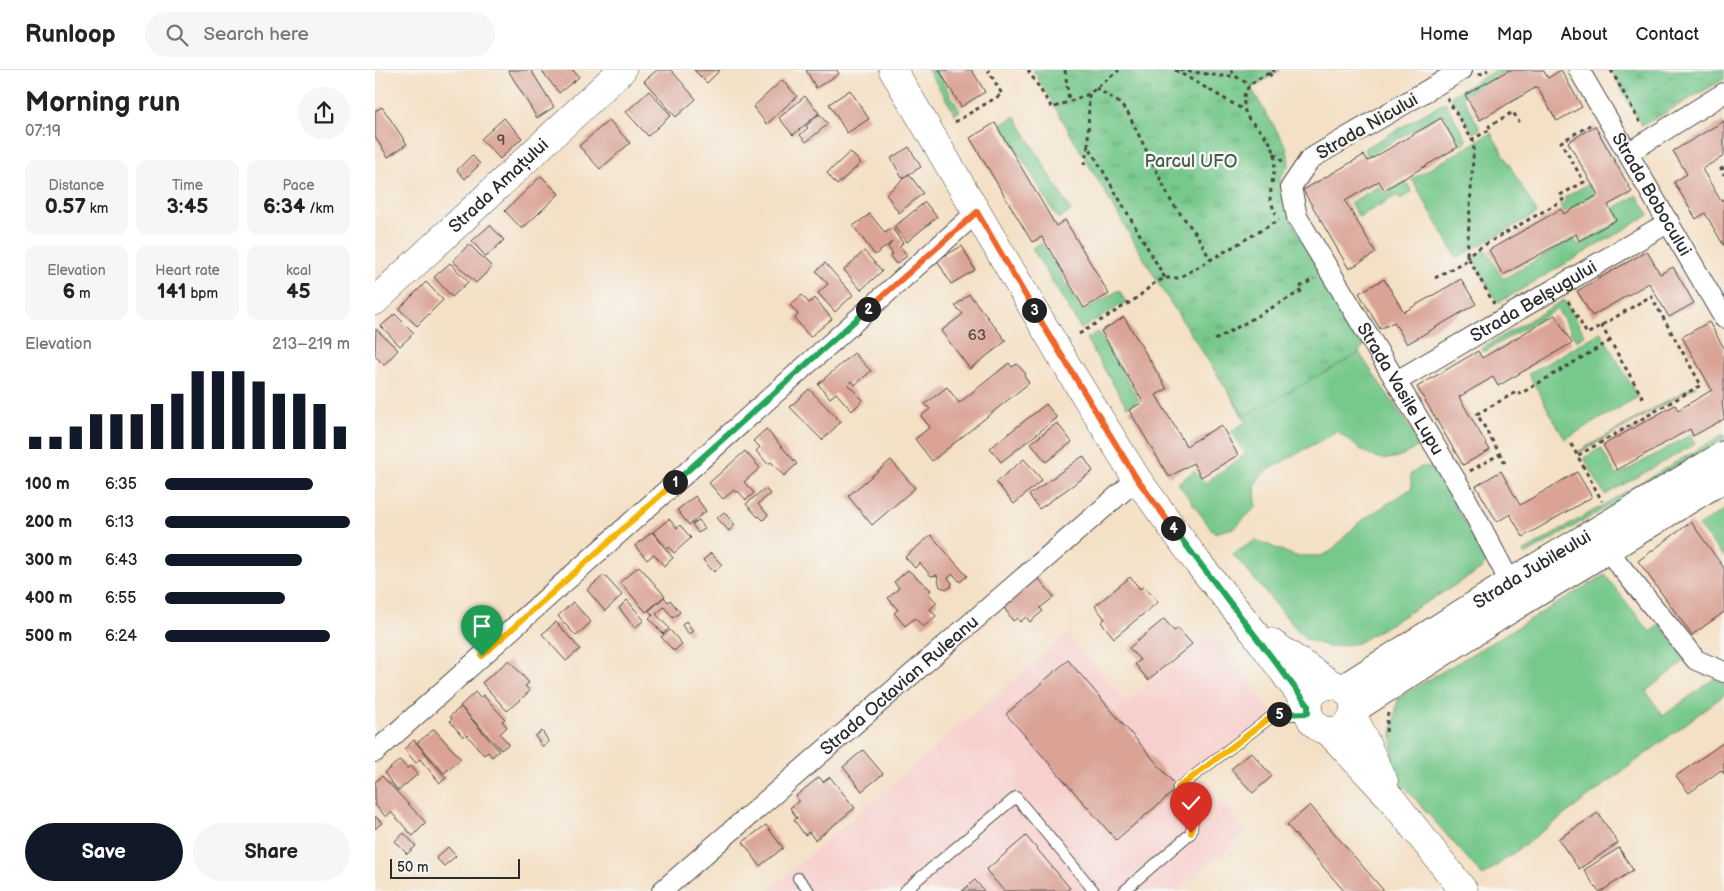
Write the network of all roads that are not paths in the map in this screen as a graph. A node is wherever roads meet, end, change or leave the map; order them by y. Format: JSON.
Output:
{"nodes":[{"id":1,"x":622,"y":70,"type":"edge"},
{"id":2,"x":893,"y":70,"type":"edge"},
{"id":3,"x":1579,"y":70,"type":"edge"},
{"id":4,"x":1466,"y":75,"type":"edge"},
{"id":5,"x":1724,"y":93,"type":"edge"},
{"id":6,"x":1628,"y":153,"type":"junction"},
{"id":7,"x":1301,"y":170,"type":"joint"},
{"id":8,"x":977,"y":212,"type":"junction"},
{"id":9,"x":1669,"y":222,"type":"junction"},
{"id":10,"x":375,"y":301,"type":"edge"},
{"id":11,"x":1724,"y":318,"type":"edge"},
{"id":12,"x":1397,"y":381,"type":"junction"},
{"id":13,"x":1724,"y":454,"type":"edge"},
{"id":14,"x":1137,"y":479,"type":"junction"},
{"id":15,"x":1724,"y":479,"type":"edge"},
{"id":16,"x":1608,"y":551,"type":"junction"},
{"id":17,"x":1510,"y":582,"type":"junction"},
{"id":18,"x":1510,"y":610,"type":"junction"},
{"id":19,"x":1254,"y":632,"type":"junction"},
{"id":20,"x":1283,"y":651,"type":"junction"},
{"id":21,"x":1724,"y":672,"type":"edge"},
{"id":22,"x":1384,"y":675,"type":"junction"},
{"id":23,"x":1346,"y":699,"type":"junction"},
{"id":24,"x":1308,"y":709,"type":"junction"},
{"id":25,"x":1329,"y":732,"type":"junction"},
{"id":26,"x":375,"y":752,"type":"edge"},
{"id":27,"x":1376,"y":765,"type":"junction"},
{"id":28,"x":1390,"y":797,"type":"junction"},
{"id":29,"x":798,"y":878,"type":"dead end"},
{"id":30,"x":662,"y":891,"type":"edge"},
{"id":31,"x":809,"y":891,"type":"edge"},
{"id":32,"x":904,"y":891,"type":"edge"},
{"id":33,"x":1094,"y":891,"type":"edge"},
{"id":34,"x":1124,"y":891,"type":"edge"},
{"id":35,"x":1464,"y":891,"type":"edge"}],
"edges":[{"from":1,"to":10,"type":"main road","name":"Strada Amațului"},
{"from":2,"to":8,"type":"main road"},
{"from":3,"to":6,"type":"street","name":"Strada Bobocului"},
{"from":4,"to":7,"type":"street","name":"Strada Nicului"},
{"from":5,"to":6,"type":"street"},
{"from":6,"to":9,"type":"street","name":"Strada Bobocului"},
{"from":7,"to":12,"type":"street","name":"Strada Vasile Lupu"},
{"from":8,"to":14,"type":"main road"},
{"from":8,"to":26,"type":"street"},
{"from":9,"to":11,"type":"street","name":"Strada Bobocului"},
{"from":9,"to":12,"type":"street","name":"Strada Belșugului"},
{"from":12,"to":17,"type":"street","name":"Strada Vasile Lupu"},
{"from":13,"to":17,"type":"street","name":"Strada Jubileului"},
{"from":14,"to":19,"type":"main road"},
{"from":14,"to":30,"type":"street","name":"Strada Octavian Ruleanu"},
{"from":15,"to":16,"type":"street","name":"Strada Jubileului"},
{"from":16,"to":18,"type":"street","name":"Strada Jubileului"},
{"from":16,"to":21,"type":"street"},
{"from":17,"to":18,"type":"street","name":"Strada Vasile Lupu"},
{"from":17,"to":22,"type":"street","name":"Strada Jubileului"},
{"from":18,"to":22,"type":"street","name":"Strada Jubileului"},
{"from":19,"to":20,"type":"main road"},
{"from":19,"to":24,"type":"main road"},
{"from":20,"to":22,"type":"street"},
{"from":20,"to":23,"type":"main road"},
{"from":22,"to":23,"type":"street","name":"Strada Jubileului"},
{"from":22,"to":27,"type":"street"},
{"from":23,"to":24,"type":"main road"},
{"from":23,"to":25,"type":"main road"},
{"from":23,"to":27,"type":"main road"},
{"from":24,"to":25,"type":"main road"},
{"from":24,"to":34,"type":"lane"},
{"from":25,"to":28,"type":"main road"},
{"from":27,"to":28,"type":"main road"},
{"from":28,"to":35,"type":"main road"},
{"from":29,"to":31,"type":"lane"},
{"from":32,"to":33,"type":"lane"}]}
